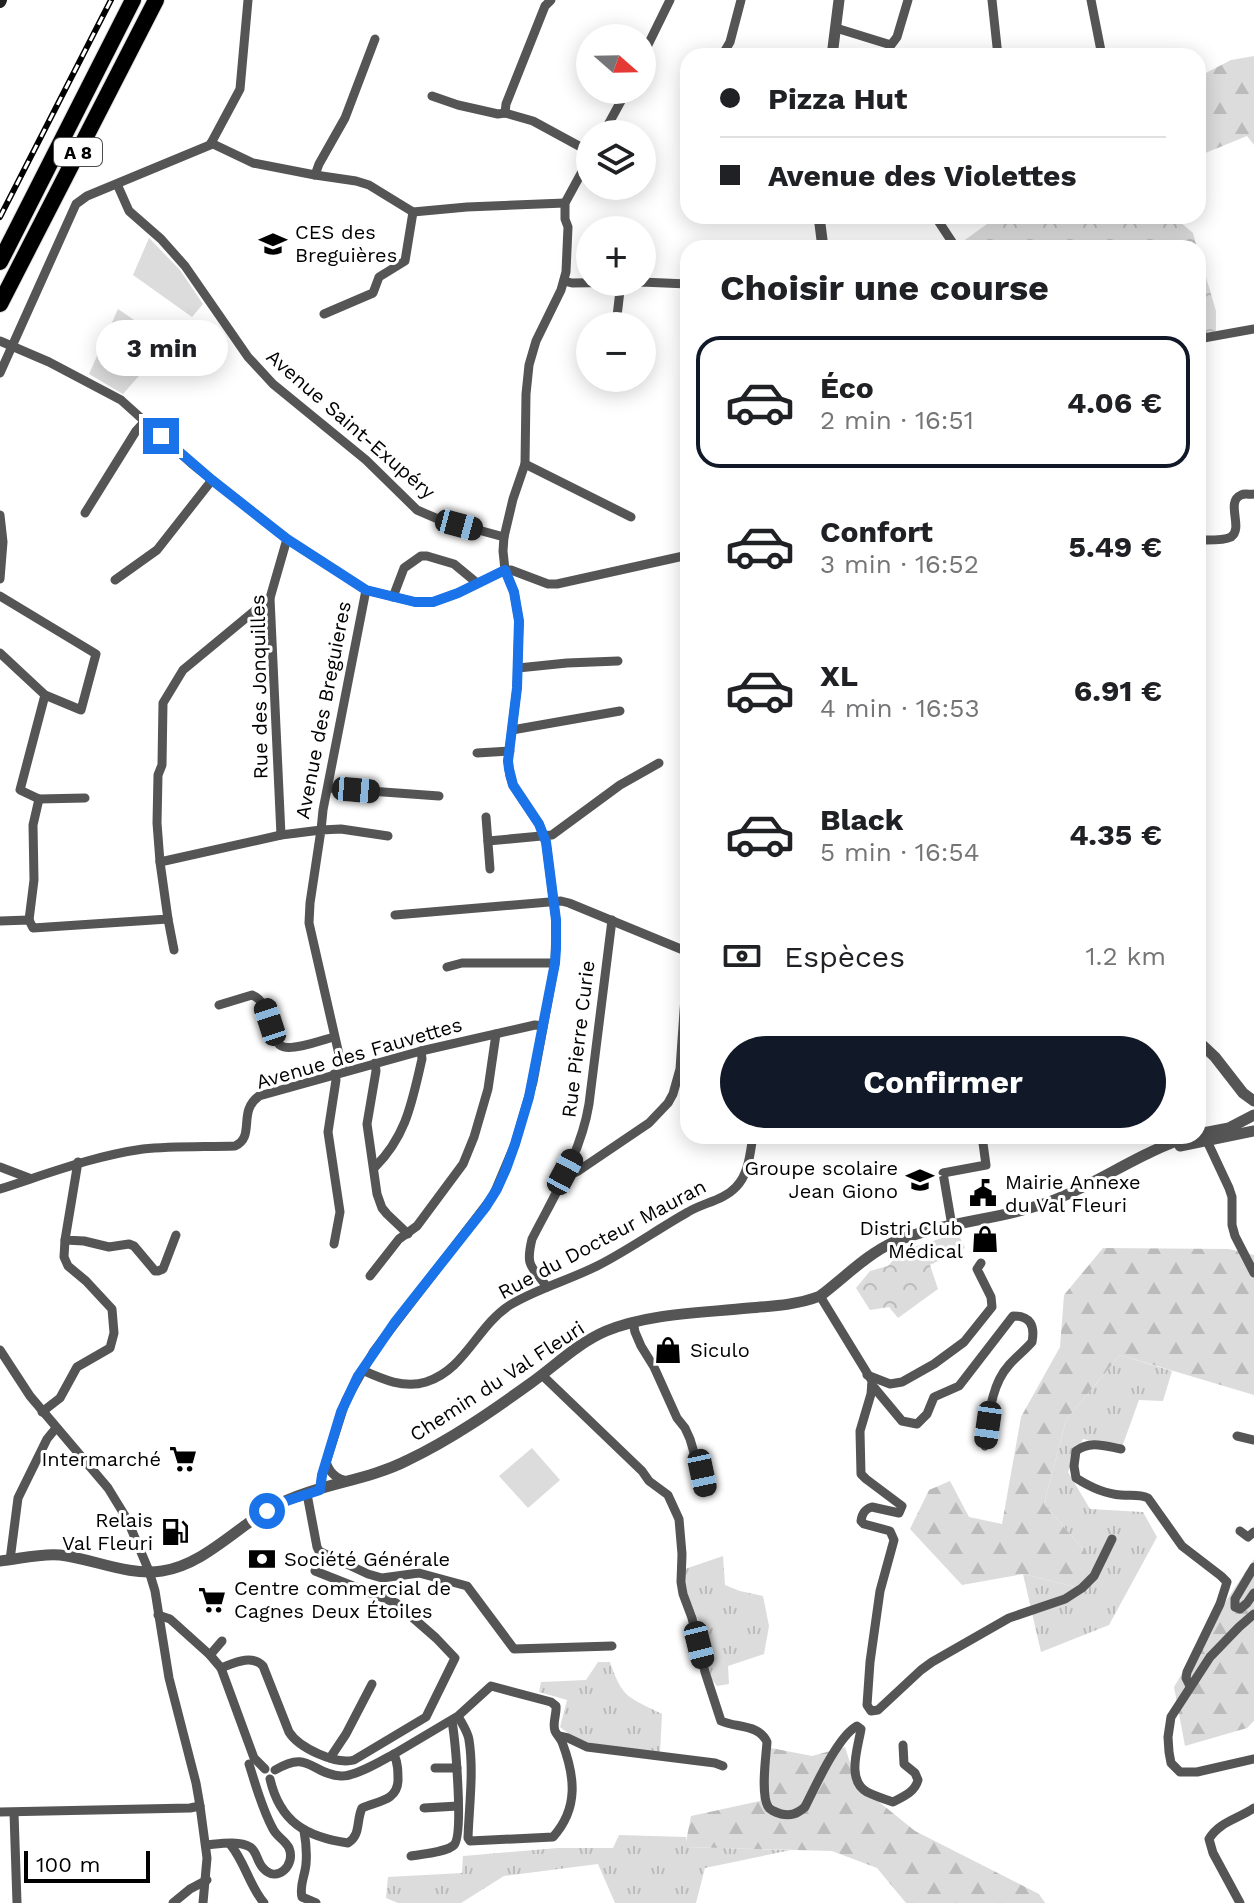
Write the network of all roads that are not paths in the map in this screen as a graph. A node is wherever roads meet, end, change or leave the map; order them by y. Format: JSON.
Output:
{"nodes":[{"id":1,"x":133,"y":0,"type":"edge"},
{"id":2,"x":156,"y":0,"type":"edge"},
{"id":3,"x":248,"y":0,"type":"edge"},
{"id":4,"x":551,"y":0,"type":"edge"},
{"id":5,"x":670,"y":0,"type":"edge"},
{"id":6,"x":741,"y":0,"type":"edge"},
{"id":7,"x":839,"y":0,"type":"edge"},
{"id":8,"x":908,"y":0,"type":"edge"},
{"id":9,"x":992,"y":0,"type":"edge"},
{"id":10,"x":1091,"y":0,"type":"edge"},
{"id":11,"x":656,"y":28,"type":"edge"},
{"id":12,"x":836,"y":28,"type":"junction"},
{"id":13,"x":375,"y":39,"type":"dead end"},
{"id":14,"x":726,"y":48,"type":"edge"},
{"id":15,"x":833,"y":48,"type":"edge"},
{"id":16,"x":997,"y":48,"type":"edge"},
{"id":17,"x":1100,"y":48,"type":"edge"},
{"id":18,"x":432,"y":96,"type":"dead end"},
{"id":19,"x":505,"y":113,"type":"junction"},
{"id":20,"x":211,"y":143,"type":"junction"},
{"id":21,"x":576,"y":145,"type":"edge"},
{"id":22,"x":315,"y":175,"type":"junction"},
{"id":23,"x":576,"y":181,"type":"edge"},
{"id":24,"x":117,"y":184,"type":"junction"},
{"id":25,"x":565,"y":203,"type":"junction"},
{"id":26,"x":413,"y":212,"type":"junction"},
{"id":27,"x":0,"y":262,"type":"edge"},
{"id":28,"x":564,"y":281,"type":"junction"},
{"id":29,"x":576,"y":283,"type":"edge"},
{"id":30,"x":656,"y":283,"type":"edge"},
{"id":31,"x":680,"y":284,"type":"edge"},
{"id":32,"x":0,"y":304,"type":"edge"},
{"id":33,"x":324,"y":314,"type":"dead end"},
{"id":34,"x":1254,"y":329,"type":"edge"},
{"id":35,"x":1206,"y":338,"type":"edge"},
{"id":36,"x":5,"y":343,"type":"edge"},
{"id":37,"x":0,"y":373,"type":"edge"},
{"id":38,"x":145,"y":421,"type":"junction"},
{"id":39,"x":525,"y":464,"type":"junction"},
{"id":40,"x":212,"y":480,"type":"junction"},
{"id":41,"x":1254,"y":494,"type":"edge"},
{"id":42,"x":85,"y":513,"type":"dead end"},
{"id":43,"x":0,"y":515,"type":"edge"},
{"id":44,"x":631,"y":517,"type":"dead end"},
{"id":45,"x":504,"y":537,"type":"junction"},
{"id":46,"x":287,"y":539,"type":"junction"},
{"id":47,"x":1206,"y":539,"type":"edge"},
{"id":48,"x":680,"y":557,"type":"edge"},
{"id":49,"x":505,"y":570,"type":"junction"},
{"id":50,"x":0,"y":579,"type":"edge"},
{"id":51,"x":115,"y":580,"type":"dead end"},
{"id":52,"x":477,"y":583,"type":"junction"},
{"id":53,"x":366,"y":590,"type":"junction"},
{"id":54,"x":0,"y":596,"type":"edge"},
{"id":55,"x":393,"y":597,"type":"junction"},
{"id":56,"x":270,"y":598,"type":"junction"},
{"id":57,"x":0,"y":653,"type":"edge"},
{"id":58,"x":618,"y":661,"type":"dead end"},
{"id":59,"x":518,"y":668,"type":"junction"},
{"id":60,"x":45,"y":695,"type":"junction"},
{"id":61,"x":620,"y":711,"type":"dead end"},
{"id":62,"x":512,"y":730,"type":"junction"},
{"id":63,"x":510,"y":751,"type":"junction"},
{"id":64,"x":477,"y":753,"type":"dead end"},
{"id":65,"x":659,"y":763,"type":"dead end"},
{"id":66,"x":328,"y":788,"type":"junction"},
{"id":67,"x":439,"y":796,"type":"dead end"},
{"id":68,"x":85,"y":798,"type":"dead end"},
{"id":69,"x":39,"y":799,"type":"junction"},
{"id":70,"x":486,"y":817,"type":"dead end"},
{"id":71,"x":321,"y":830,"type":"junction"},
{"id":72,"x":281,"y":835,"type":"junction"},
{"id":73,"x":388,"y":836,"type":"dead end"},
{"id":74,"x":544,"y":837,"type":"junction"},
{"id":75,"x":488,"y":841,"type":"junction"},
{"id":76,"x":160,"y":862,"type":"junction"},
{"id":77,"x":490,"y":869,"type":"dead end"},
{"id":78,"x":553,"y":902,"type":"junction"},
{"id":79,"x":395,"y":915,"type":"dead end"},
{"id":80,"x":168,"y":919,"type":"junction"},
{"id":81,"x":29,"y":920,"type":"junction"},
{"id":82,"x":612,"y":920,"type":"junction"},
{"id":83,"x":0,"y":921,"type":"edge"},
{"id":84,"x":174,"y":950,"type":"dead end"},
{"id":85,"x":680,"y":950,"type":"edge"},
{"id":86,"x":555,"y":963,"type":"junction"},
{"id":87,"x":447,"y":967,"type":"dead end"},
{"id":88,"x":219,"y":1005,"type":"dead end"},
{"id":89,"x":543,"y":1026,"type":"junction"},
{"id":90,"x":496,"y":1034,"type":"junction"},
{"id":91,"x":334,"y":1037,"type":"junction"},
{"id":92,"x":1206,"y":1049,"type":"edge"},
{"id":93,"x":421,"y":1051,"type":"junction"},
{"id":94,"x":375,"y":1063,"type":"junction"},
{"id":95,"x":680,"y":1069,"type":"edge"},
{"id":96,"x":339,"y":1073,"type":"junction"},
{"id":97,"x":1243,"y":1093,"type":"junction"},
{"id":98,"x":1254,"y":1101,"type":"edge"},
{"id":99,"x":1252,"y":1119,"type":"edge"},
{"id":100,"x":1254,"y":1131,"type":"edge"},
{"id":101,"x":1206,"y":1135,"type":"edge"},
{"id":102,"x":1206,"y":1136,"type":"edge"},
{"id":103,"x":1206,"y":1140,"type":"edge"},
{"id":104,"x":752,"y":1144,"type":"edge"},
{"id":105,"x":983,"y":1144,"type":"edge"},
{"id":106,"x":1172,"y":1144,"type":"edge"},
{"id":107,"x":1178,"y":1144,"type":"edge"},
{"id":108,"x":1149,"y":1153,"type":"junction"},
{"id":109,"x":78,"y":1162,"type":"junction"},
{"id":110,"x":0,"y":1167,"type":"edge"},
{"id":111,"x":375,"y":1167,"type":"junction"},
{"id":112,"x":565,"y":1172,"type":"junction"},
{"id":113,"x":29,"y":1178,"type":"junction"},
{"id":114,"x":0,"y":1189,"type":"edge"},
{"id":115,"x":952,"y":1226,"type":"junction"},
{"id":116,"x":408,"y":1234,"type":"junction"},
{"id":117,"x":176,"y":1235,"type":"dead end"},
{"id":118,"x":65,"y":1240,"type":"junction"},
{"id":119,"x":334,"y":1244,"type":"dead end"},
{"id":120,"x":981,"y":1263,"type":"dead end"},
{"id":121,"x":1254,"y":1273,"type":"edge"},
{"id":122,"x":370,"y":1276,"type":"dead end"},
{"id":123,"x":547,"y":1287,"type":"junction"},
{"id":124,"x":820,"y":1296,"type":"junction"},
{"id":125,"x":633,"y":1322,"type":"junction"},
{"id":126,"x":0,"y":1350,"type":"edge"},
{"id":127,"x":362,"y":1370,"type":"junction"},
{"id":128,"x":542,"y":1375,"type":"junction"},
{"id":129,"x":867,"y":1375,"type":"junction"},
{"id":130,"x":872,"y":1385,"type":"junction"},
{"id":131,"x":42,"y":1412,"type":"junction"},
{"id":132,"x":56,"y":1428,"type":"junction"},
{"id":133,"x":1237,"y":1436,"type":"dead end"},
{"id":134,"x":1254,"y":1440,"type":"edge"},
{"id":135,"x":985,"y":1446,"type":"dead end"},
{"id":136,"x":1121,"y":1449,"type":"dead end"},
{"id":137,"x":326,"y":1461,"type":"junction"},
{"id":138,"x":349,"y":1482,"type":"junction"},
{"id":139,"x":320,"y":1490,"type":"junction"},
{"id":140,"x":705,"y":1490,"type":"dead end"},
{"id":141,"x":307,"y":1494,"type":"junction"},
{"id":142,"x":1240,"y":1531,"type":"dead end"},
{"id":143,"x":1254,"y":1532,"type":"edge"},
{"id":144,"x":1112,"y":1539,"type":"dead end"},
{"id":145,"x":5,"y":1561,"type":"edge"},
{"id":146,"x":1254,"y":1567,"type":"edge"},
{"id":147,"x":149,"y":1571,"type":"junction"},
{"id":148,"x":315,"y":1571,"type":"dead end"},
{"id":149,"x":1254,"y":1593,"type":"edge"},
{"id":150,"x":1254,"y":1614,"type":"edge"},
{"id":151,"x":158,"y":1615,"type":"junction"},
{"id":152,"x":222,"y":1641,"type":"dead end"},
{"id":153,"x":612,"y":1646,"type":"dead end"},
{"id":154,"x":210,"y":1655,"type":"junction"},
{"id":155,"x":221,"y":1668,"type":"junction"},
{"id":156,"x":372,"y":1684,"type":"dead end"},
{"id":157,"x":1190,"y":1686,"type":"junction"},
{"id":158,"x":455,"y":1719,"type":"junction"},
{"id":159,"x":559,"y":1736,"type":"junction"},
{"id":160,"x":903,"y":1745,"type":"dead end"},
{"id":161,"x":394,"y":1754,"type":"junction"},
{"id":162,"x":330,"y":1758,"type":"junction"},
{"id":163,"x":1254,"y":1759,"type":"edge"},
{"id":164,"x":249,"y":1764,"type":"dead end"},
{"id":165,"x":723,"y":1766,"type":"dead end"},
{"id":166,"x":435,"y":1768,"type":"dead end"},
{"id":167,"x":457,"y":1768,"type":"junction"},
{"id":168,"x":270,"y":1772,"type":"junction"},
{"id":169,"x":200,"y":1806,"type":"junction"},
{"id":170,"x":458,"y":1806,"type":"junction"},
{"id":171,"x":424,"y":1808,"type":"dead end"},
{"id":172,"x":1254,"y":1808,"type":"edge"},
{"id":173,"x":0,"y":1812,"type":"edge"},
{"id":174,"x":14,"y":1813,"type":"junction"},
{"id":175,"x":304,"y":1831,"type":"junction"},
{"id":176,"x":230,"y":1844,"type":"junction"},
{"id":177,"x":206,"y":1845,"type":"junction"},
{"id":178,"x":411,"y":1856,"type":"dead end"},
{"id":179,"x":207,"y":1880,"type":"junction"},
{"id":180,"x":17,"y":1903,"type":"edge"},
{"id":181,"x":173,"y":1903,"type":"edge"},
{"id":182,"x":203,"y":1903,"type":"edge"},
{"id":183,"x":264,"y":1903,"type":"edge"},
{"id":184,"x":316,"y":1903,"type":"edge"},
{"id":185,"x":1240,"y":1903,"type":"edge"}],
"edges":[{"from":1,"to":27,"type":"highway","number":"A 8"},
{"from":2,"to":32,"type":"highway","number":"A 8"},
{"from":3,"to":20,"type":"street"},
{"from":4,"to":19,"type":"street"},
{"from":5,"to":11,"type":"street"},
{"from":6,"to":14,"type":"street"},
{"from":7,"to":12,"type":"street"},
{"from":8,"to":12,"type":"street"},
{"from":9,"to":16,"type":"street"},
{"from":10,"to":17,"type":"street"},
{"from":12,"to":15,"type":"street"},
{"from":13,"to":22,"type":"street"},
{"from":18,"to":19,"type":"street"},
{"from":19,"to":21,"type":"street"},
{"from":20,"to":22,"type":"street"},
{"from":20,"to":24,"type":"street"},
{"from":22,"to":26,"type":"street"},
{"from":23,"to":25,"type":"street"},
{"from":24,"to":36,"type":"street"},
{"from":24,"to":45,"type":"street","name":"Avenue Saint-Exupéry"},
{"from":25,"to":26,"type":"street"},
{"from":25,"to":28,"type":"street"},
{"from":26,"to":33,"type":"street"},
{"from":28,"to":29,"type":"street"},
{"from":28,"to":39,"type":"street"},
{"from":30,"to":31,"type":"street"},
{"from":34,"to":35,"type":"street"},
{"from":36,"to":37,"type":"street"},
{"from":36,"to":38,"type":"street"},
{"from":38,"to":40,"type":"street"},
{"from":38,"to":42,"type":"street"},
{"from":39,"to":44,"type":"street"},
{"from":39,"to":45,"type":"street"},
{"from":40,"to":46,"type":"street"},
{"from":40,"to":51,"type":"street"},
{"from":41,"to":47,"type":"street"},
{"from":43,"to":50,"type":"street"},
{"from":45,"to":49,"type":"street"},
{"from":46,"to":53,"type":"street"},
{"from":46,"to":56,"type":"street","name":"Rue des Jonquilles"},
{"from":48,"to":49,"type":"street"},
{"from":49,"to":52,"type":"street"},
{"from":49,"to":59,"type":"street"},
{"from":52,"to":55,"type":"street"},
{"from":52,"to":55,"type":"street"},
{"from":53,"to":55,"type":"street"},
{"from":53,"to":66,"type":"street","name":"Avenue des Breguieres"},
{"from":54,"to":60,"type":"street"},
{"from":56,"to":72,"type":"street","name":"Rue des Jonquilles"},
{"from":56,"to":76,"type":"street"},
{"from":57,"to":60,"type":"street"},
{"from":58,"to":59,"type":"street"},
{"from":59,"to":62,"type":"street"},
{"from":60,"to":69,"type":"street"},
{"from":61,"to":62,"type":"street"},
{"from":62,"to":63,"type":"street"},
{"from":63,"to":64,"type":"street"},
{"from":63,"to":74,"type":"street"},
{"from":65,"to":74,"type":"street"},
{"from":66,"to":67,"type":"street"},
{"from":66,"to":71,"type":"street","name":"Avenue des Breguieres"},
{"from":68,"to":69,"type":"street"},
{"from":69,"to":81,"type":"street"},
{"from":70,"to":75,"type":"street"},
{"from":71,"to":72,"type":"street","name":"Avenue des Breguieres"},
{"from":71,"to":73,"type":"street"},
{"from":71,"to":91,"type":"street"},
{"from":72,"to":76,"type":"street","name":"Avenue des Breguieres"},
{"from":74,"to":75,"type":"street"},
{"from":74,"to":78,"type":"street"},
{"from":75,"to":77,"type":"street"},
{"from":76,"to":80,"type":"street"},
{"from":78,"to":79,"type":"street"},
{"from":78,"to":82,"type":"street"},
{"from":78,"to":86,"type":"street"},
{"from":80,"to":81,"type":"street"},
{"from":80,"to":84,"type":"street"},
{"from":81,"to":83,"type":"street"},
{"from":82,"to":85,"type":"street"},
{"from":82,"to":112,"type":"street","name":"Rue Pierre Curie"},
{"from":86,"to":87,"type":"street"},
{"from":86,"to":89,"type":"street"},
{"from":88,"to":91,"type":"street"},
{"from":89,"to":90,"type":"street","name":"Avenue des Fauvettes"},
{"from":89,"to":127,"type":"street"},
{"from":90,"to":93,"type":"street","name":"Avenue des Fauvettes"},
{"from":90,"to":116,"type":"street"},
{"from":91,"to":96,"type":"street"},
{"from":92,"to":97,"type":"street"},
{"from":93,"to":94,"type":"street","name":"Avenue des Fauvettes"},
{"from":93,"to":111,"type":"street"},
{"from":94,"to":96,"type":"street","name":"Avenue des Fauvettes"},
{"from":94,"to":111,"type":"street"},
{"from":95,"to":112,"type":"street"},
{"from":96,"to":109,"type":"street","name":"Avenue des Fauvettes"},
{"from":96,"to":119,"type":"street"},
{"from":97,"to":98,"type":"street"},
{"from":97,"to":99,"type":"street"},
{"from":99,"to":101,"type":"street","name":"Chemin du Val Fleuri"},
{"from":100,"to":102,"type":"street","name":"Chemin du Val Fleuri"},
{"from":103,"to":121,"type":"street"},
{"from":104,"to":123,"type":"street","name":"Rue du Docteur Mauran"},
{"from":105,"to":115,"type":"street"},
{"from":106,"to":108,"type":"street","name":"Chemin du Val Fleuri"},
{"from":107,"to":108,"type":"street","name":"Chemin du Val Fleuri"},
{"from":108,"to":115,"type":"street","name":"Chemin du Val Fleuri"},
{"from":109,"to":113,"type":"street","name":"Avenue des Fauvettes"},
{"from":109,"to":118,"type":"street"},
{"from":110,"to":113,"type":"street"},
{"from":111,"to":116,"type":"street"},
{"from":112,"to":123,"type":"street","name":"Rue Pierre Curie"},
{"from":113,"to":114,"type":"street","name":"Avenue des Fauvettes"},
{"from":115,"to":124,"type":"street","name":"Chemin du Val Fleuri"},
{"from":116,"to":122,"type":"street"},
{"from":117,"to":118,"type":"street"},
{"from":118,"to":131,"type":"street"},
{"from":120,"to":129,"type":"street"},
{"from":123,"to":127,"type":"street","name":"Rue du Docteur Mauran"},
{"from":124,"to":125,"type":"street","name":"Chemin du Val Fleuri"},
{"from":124,"to":129,"type":"street"},
{"from":125,"to":128,"type":"street","name":"Chemin du Val Fleuri"},
{"from":125,"to":140,"type":"street"},
{"from":126,"to":131,"type":"street"},
{"from":127,"to":137,"type":"street"},
{"from":128,"to":138,"type":"street","name":"Chemin du Val Fleuri"},
{"from":128,"to":160,"type":"street"},
{"from":129,"to":130,"type":"street"},
{"from":130,"to":135,"type":"street"},
{"from":130,"to":144,"type":"street"},
{"from":131,"to":132,"type":"street"},
{"from":132,"to":145,"type":"street"},
{"from":132,"to":147,"type":"street"},
{"from":133,"to":134,"type":"street"},
{"from":136,"to":157,"type":"street"},
{"from":137,"to":138,"type":"street"},
{"from":137,"to":139,"type":"street"},
{"from":138,"to":139,"type":"street","name":"Chemin du Val Fleuri"},
{"from":139,"to":141,"type":"street","name":"Chemin du Val Fleuri"},
{"from":141,"to":147,"type":"street","name":"Chemin du Val Fleuri"},
{"from":141,"to":153,"type":"street"},
{"from":142,"to":143,"type":"street"},
{"from":145,"to":147,"type":"street","name":"Chemin du Val Fleuri"},
{"from":146,"to":149,"type":"street"},
{"from":147,"to":151,"type":"street"},
{"from":148,"to":162,"type":"street"},
{"from":150,"to":157,"type":"street"},
{"from":151,"to":154,"type":"street"},
{"from":151,"to":169,"type":"street"},
{"from":152,"to":154,"type":"street"},
{"from":154,"to":155,"type":"street"},
{"from":155,"to":162,"type":"street"},
{"from":155,"to":168,"type":"street"},
{"from":156,"to":162,"type":"street"},
{"from":157,"to":163,"type":"street"},
{"from":158,"to":159,"type":"street"},
{"from":158,"to":159,"type":"street"},
{"from":158,"to":161,"type":"street"},
{"from":158,"to":167,"type":"street"},
{"from":159,"to":165,"type":"street"},
{"from":161,"to":168,"type":"street"},
{"from":161,"to":175,"type":"street"},
{"from":164,"to":176,"type":"street"},
{"from":166,"to":167,"type":"street"},
{"from":167,"to":170,"type":"street"},
{"from":168,"to":175,"type":"street"},
{"from":169,"to":174,"type":"street"},
{"from":169,"to":177,"type":"street"},
{"from":170,"to":171,"type":"street"},
{"from":170,"to":178,"type":"street"},
{"from":172,"to":185,"type":"street"},
{"from":173,"to":174,"type":"street"},
{"from":174,"to":180,"type":"street"},
{"from":175,"to":184,"type":"street"},
{"from":176,"to":177,"type":"street"},
{"from":176,"to":183,"type":"street"},
{"from":177,"to":179,"type":"street"},
{"from":179,"to":181,"type":"street"},
{"from":179,"to":182,"type":"street"}]}
